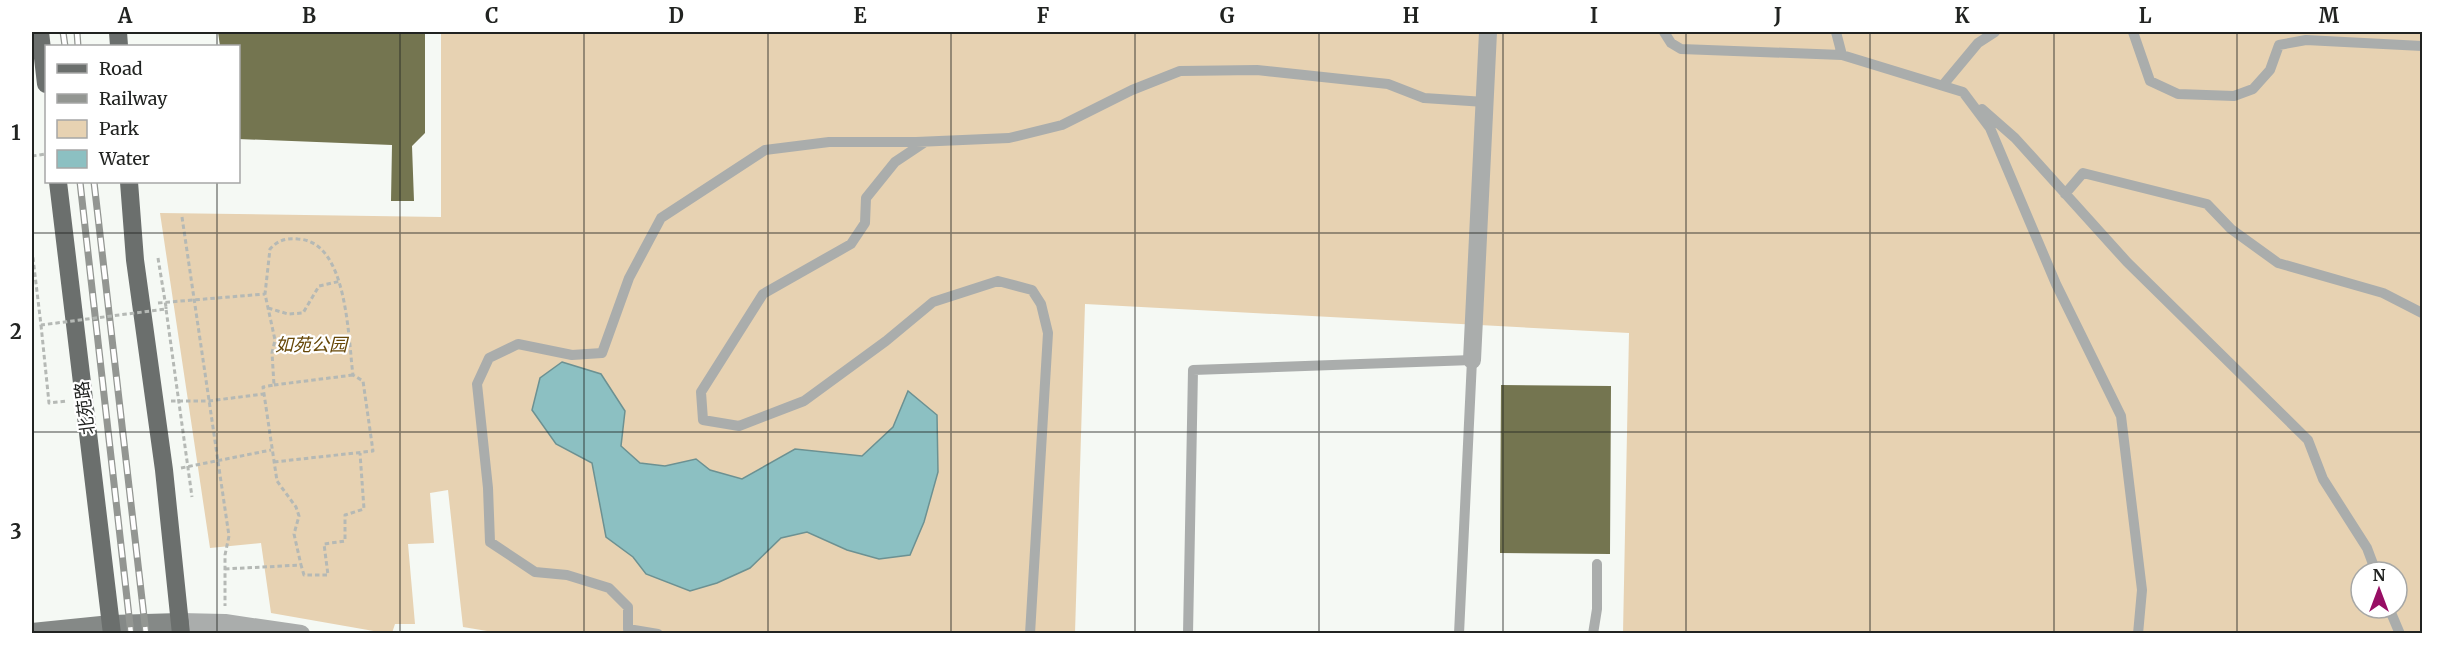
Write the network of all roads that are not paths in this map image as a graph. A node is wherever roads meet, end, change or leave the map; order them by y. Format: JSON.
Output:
{"nodes":[{"id":1,"x":40,"y":32,"type":"edge"},
{"id":2,"x":1488,"y":32,"type":"edge"},
{"id":3,"x":1664,"y":32,"type":"edge"},
{"id":4,"x":1836,"y":32,"type":"edge"},
{"id":5,"x":1995,"y":32,"type":"edge"},
{"id":6,"x":2133,"y":32,"type":"edge"},
{"id":7,"x":2422,"y":46,"type":"edge"},
{"id":8,"x":1842,"y":55,"type":"junction"},
{"id":9,"x":45,"y":75,"type":"edge"},
{"id":10,"x":1943,"y":85,"type":"junction"},
{"id":11,"x":1963,"y":92,"type":"junction"},
{"id":12,"x":1485,"y":102,"type":"junction"},
{"id":13,"x":926,"y":142,"type":"junction"},
{"id":14,"x":58,"y":183,"type":"edge"},
{"id":15,"x":129,"y":183,"type":"edge"},
{"id":16,"x":2065,"y":194,"type":"junction"},
{"id":17,"x":2422,"y":313,"type":"edge"},
{"id":18,"x":1472,"y":360,"type":"junction"},
{"id":19,"x":2372,"y":560,"type":"edge"},
{"id":20,"x":1597,"y":564,"type":"dead end"},
{"id":21,"x":180,"y":628,"type":"edge"},
{"id":22,"x":112,"y":629,"type":"edge"},
{"id":23,"x":32,"y":632,"type":"edge"},
{"id":24,"x":301,"y":633,"type":"edge"},
{"id":25,"x":658,"y":633,"type":"edge"},
{"id":26,"x":1030,"y":633,"type":"edge"},
{"id":27,"x":1188,"y":633,"type":"edge"},
{"id":28,"x":1459,"y":633,"type":"edge"},
{"id":29,"x":1593,"y":633,"type":"edge"},
{"id":30,"x":2138,"y":633,"type":"edge"}],
"edges":[{"from":1,"to":9,"type":"main road"},
{"from":2,"to":12,"type":"street"},
{"from":3,"to":8,"type":"lane"},
{"from":4,"to":8,"type":"lane"},
{"from":5,"to":10,"type":"lane"},
{"from":6,"to":7,"type":"lane"},
{"from":8,"to":10,"type":"lane"},
{"from":10,"to":11,"type":"lane"},
{"from":11,"to":16,"type":"lane"},
{"from":11,"to":30,"type":"lane"},
{"from":12,"to":13,"type":"lane"},
{"from":12,"to":18,"type":"street"},
{"from":13,"to":25,"type":"lane"},
{"from":13,"to":26,"type":"lane"},
{"from":14,"to":22,"type":"main road","name":"北苑路"},
{"from":15,"to":21,"type":"main road"},
{"from":16,"to":17,"type":"lane"},
{"from":16,"to":19,"type":"lane"},
{"from":18,"to":27,"type":"lane"},
{"from":18,"to":28,"type":"lane"},
{"from":20,"to":29,"type":"lane"},
{"from":21,"to":22,"type":"street"},
{"from":21,"to":24,"type":"street"},
{"from":22,"to":23,"type":"street"}]}
